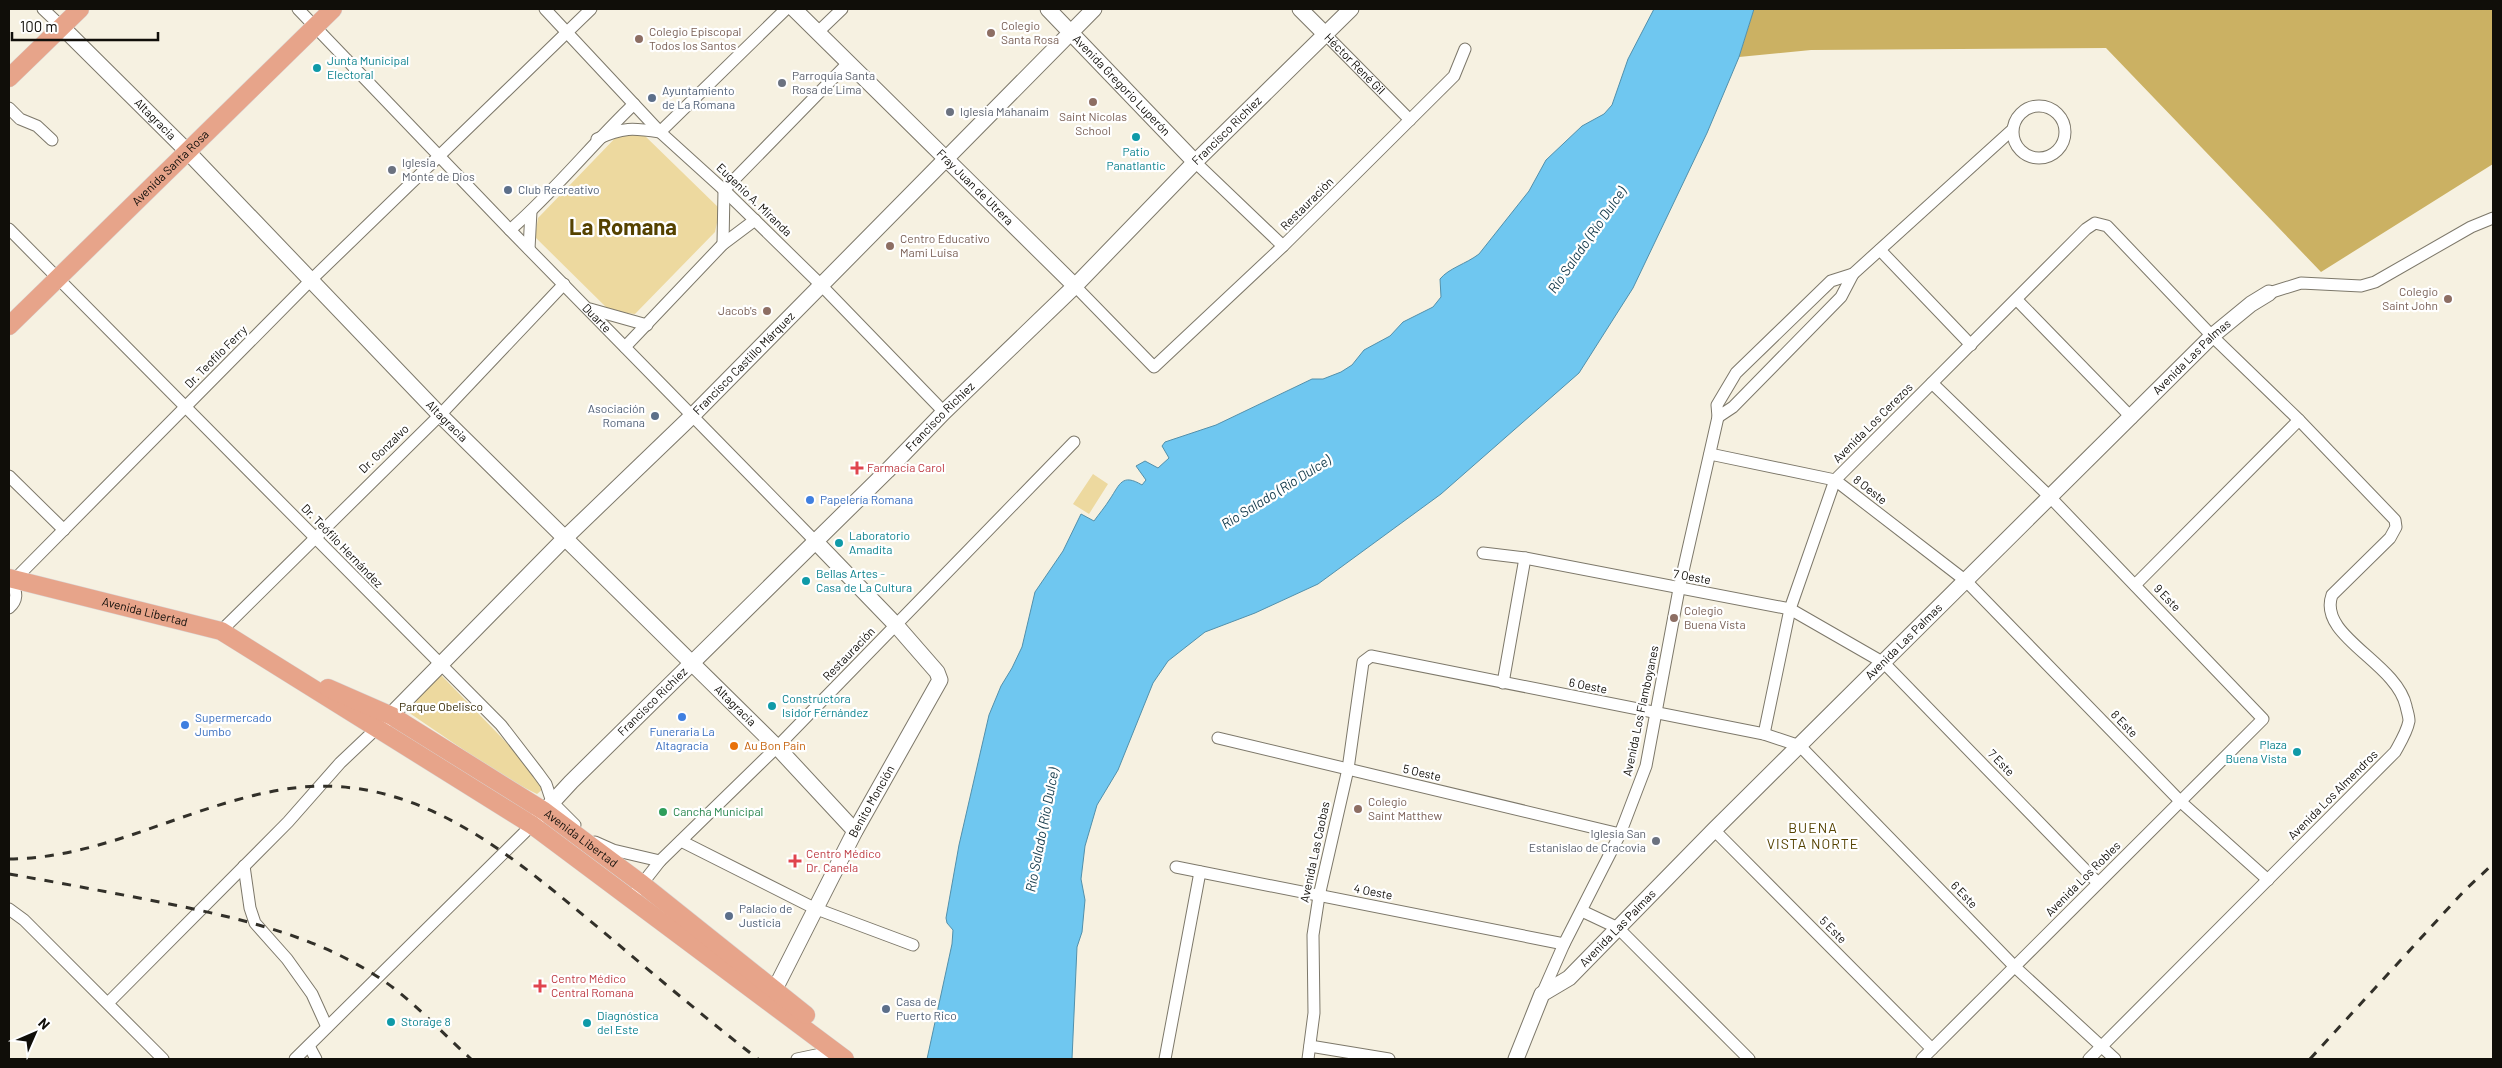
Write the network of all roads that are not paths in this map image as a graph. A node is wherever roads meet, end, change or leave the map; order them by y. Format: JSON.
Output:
{"nodes":[{"id":1,"x":43,"y":9,"type":"edge"},
{"id":2,"x":80,"y":9,"type":"edge"},
{"id":3,"x":298,"y":9,"type":"edge"},
{"id":4,"x":333,"y":9,"type":"edge"},
{"id":5,"x":545,"y":9,"type":"edge"},
{"id":6,"x":591,"y":9,"type":"edge"},
{"id":7,"x":786,"y":9,"type":"edge"},
{"id":8,"x":794,"y":9,"type":"edge"},
{"id":9,"x":842,"y":9,"type":"edge"},
{"id":10,"x":1048,"y":9,"type":"edge"},
{"id":11,"x":1094,"y":9,"type":"edge"},
{"id":12,"x":1300,"y":9,"type":"edge"},
{"id":13,"x":1351,"y":9,"type":"edge"},
{"id":14,"x":316,"y":26,"type":"junction"},
{"id":15,"x":62,"y":27,"type":"junction"},
{"id":16,"x":568,"y":32,"type":"junction"},
{"id":17,"x":818,"y":32,"type":"junction"},
{"id":18,"x":1071,"y":32,"type":"junction"},
{"id":19,"x":1325,"y":34,"type":"junction"},
{"id":20,"x":1465,"y":49,"type":"dead end"},
{"id":21,"x":848,"y":62,"type":"junction"},
{"id":22,"x":9,"y":78,"type":"edge"},
{"id":23,"x":634,"y":104,"type":"junction"},
{"id":24,"x":9,"y":108,"type":"edge"},
{"id":25,"x":1410,"y":120,"type":"junction"},
{"id":26,"x":2012,"y":130,"type":"junction"},
{"id":27,"x":660,"y":132,"type":"junction"},
{"id":28,"x":597,"y":139,"type":"junction"},
{"id":29,"x":52,"y":140,"type":"dead end"},
{"id":30,"x":188,"y":152,"type":"junction"},
{"id":31,"x":440,"y":157,"type":"junction"},
{"id":32,"x":947,"y":158,"type":"junction"},
{"id":33,"x":1195,"y":162,"type":"junction"},
{"id":34,"x":724,"y":190,"type":"junction"},
{"id":35,"x":531,"y":211,"type":"junction"},
{"id":36,"x":2493,"y":218,"type":"edge"},
{"id":37,"x":755,"y":220,"type":"junction"},
{"id":38,"x":9,"y":229,"type":"edge"},
{"id":39,"x":510,"y":230,"type":"junction"},
{"id":40,"x":723,"y":244,"type":"junction"},
{"id":41,"x":1283,"y":246,"type":"junction"},
{"id":42,"x":529,"y":249,"type":"junction"},
{"id":43,"x":1880,"y":250,"type":"junction"},
{"id":44,"x":1853,"y":274,"type":"junction"},
{"id":45,"x":57,"y":278,"type":"junction"},
{"id":46,"x":311,"y":280,"type":"junction"},
{"id":47,"x":564,"y":284,"type":"junction"},
{"id":48,"x":820,"y":284,"type":"junction"},
{"id":49,"x":1075,"y":286,"type":"junction"},
{"id":50,"x":2269,"y":292,"type":"joint"},
{"id":51,"x":2016,"y":300,"type":"junction"},
{"id":52,"x":588,"y":309,"type":"junction"},
{"id":53,"x":647,"y":325,"type":"junction"},
{"id":54,"x":9,"y":326,"type":"edge"},
{"id":55,"x":2212,"y":336,"type":"junction"},
{"id":56,"x":1971,"y":345,"type":"junction"},
{"id":57,"x":625,"y":346,"type":"junction"},
{"id":58,"x":1154,"y":367,"type":"joint"},
{"id":59,"x":1932,"y":384,"type":"junction"},
{"id":60,"x":186,"y":406,"type":"junction"},
{"id":61,"x":944,"y":412,"type":"junction"},
{"id":62,"x":440,"y":415,"type":"junction"},
{"id":63,"x":692,"y":415,"type":"junction"},
{"id":64,"x":1718,"y":417,"type":"junction"},
{"id":65,"x":2132,"y":418,"type":"junction"},
{"id":66,"x":2299,"y":420,"type":"junction"},
{"id":67,"x":1074,"y":442,"type":"dead end"},
{"id":68,"x":1710,"y":454,"type":"junction"},
{"id":69,"x":9,"y":476,"type":"edge"},
{"id":70,"x":1835,"y":480,"type":"junction"},
{"id":71,"x":2050,"y":497,"type":"junction"},
{"id":72,"x":64,"y":530,"type":"junction"},
{"id":73,"x":314,"y":538,"type":"junction"},
{"id":74,"x":565,"y":538,"type":"junction"},
{"id":75,"x":814,"y":540,"type":"junction"},
{"id":76,"x":1483,"y":553,"type":"dead end"},
{"id":77,"x":1525,"y":558,"type":"junction"},
{"id":78,"x":11,"y":579,"type":"edge"},
{"id":79,"x":1966,"y":581,"type":"junction"},
{"id":80,"x":2135,"y":585,"type":"junction"},
{"id":81,"x":1679,"y":589,"type":"junction"},
{"id":82,"x":9,"y":608,"type":"edge"},
{"id":83,"x":1790,"y":609,"type":"junction"},
{"id":84,"x":896,"y":625,"type":"junction"},
{"id":85,"x":221,"y":631,"type":"junction"},
{"id":86,"x":1371,"y":656,"type":"joint"},
{"id":87,"x":691,"y":663,"type":"junction"},
{"id":88,"x":1884,"y":663,"type":"junction"},
{"id":89,"x":273,"y":664,"type":"junction"},
{"id":90,"x":440,"y":666,"type":"junction"},
{"id":91,"x":934,"y":669,"type":"joint"},
{"id":92,"x":1503,"y":683,"type":"junction"},
{"id":93,"x":1656,"y":714,"type":"junction"},
{"id":94,"x":392,"y":716,"type":"junction"},
{"id":95,"x":2263,"y":719,"type":"joint"},
{"id":96,"x":378,"y":728,"type":"junction"},
{"id":97,"x":1764,"y":734,"type":"junction"},
{"id":98,"x":1218,"y":738,"type":"dead end"},
{"id":99,"x":777,"y":746,"type":"junction"},
{"id":100,"x":1800,"y":746,"type":"junction"},
{"id":101,"x":1348,"y":769,"type":"junction"},
{"id":102,"x":2181,"y":802,"type":"junction"},
{"id":103,"x":548,"y":807,"type":"junction"},
{"id":104,"x":532,"y":825,"type":"junction"},
{"id":105,"x":1714,"y":830,"type":"junction"},
{"id":106,"x":854,"y":831,"type":"junction"},
{"id":107,"x":1620,"y":834,"type":"junction"},
{"id":108,"x":680,"y":841,"type":"junction"},
{"id":109,"x":660,"y":861,"type":"junction"},
{"id":110,"x":244,"y":866,"type":"junction"},
{"id":111,"x":1176,"y":867,"type":"dead end"},
{"id":112,"x":1200,"y":872,"type":"junction"},
{"id":113,"x":2268,"y":880,"type":"junction"},
{"id":114,"x":2098,"y":882,"type":"junction"},
{"id":115,"x":642,"y":884,"type":"junction"},
{"id":116,"x":1319,"y":896,"type":"junction"},
{"id":117,"x":631,"y":898,"type":"junction"},
{"id":118,"x":814,"y":908,"type":"junction"},
{"id":119,"x":9,"y":909,"type":"edge"},
{"id":120,"x":1582,"y":910,"type":"junction"},
{"id":121,"x":1618,"y":928,"type":"junction"},
{"id":122,"x":1564,"y":944,"type":"junction"},
{"id":123,"x":913,"y":945,"type":"dead end"},
{"id":124,"x":2015,"y":967,"type":"junction"},
{"id":125,"x":775,"y":989,"type":"junction"},
{"id":126,"x":1542,"y":994,"type":"junction"},
{"id":127,"x":108,"y":1003,"type":"junction"},
{"id":128,"x":327,"y":1027,"type":"junction"},
{"id":129,"x":308,"y":1046,"type":"junction"},
{"id":130,"x":1310,"y":1046,"type":"junction"},
{"id":131,"x":2101,"y":1047,"type":"junction"},
{"id":132,"x":1932,"y":1049,"type":"junction"},
{"id":133,"x":840,"y":1055,"type":"edge"},
{"id":134,"x":162,"y":1059,"type":"edge"},
{"id":135,"x":295,"y":1059,"type":"edge"},
{"id":136,"x":316,"y":1059,"type":"edge"},
{"id":137,"x":797,"y":1059,"type":"edge"},
{"id":138,"x":859,"y":1059,"type":"edge"},
{"id":139,"x":1165,"y":1059,"type":"edge"},
{"id":140,"x":1308,"y":1059,"type":"edge"},
{"id":141,"x":1389,"y":1059,"type":"edge"},
{"id":142,"x":1516,"y":1059,"type":"edge"},
{"id":143,"x":1750,"y":1059,"type":"edge"},
{"id":144,"x":1922,"y":1059,"type":"edge"},
{"id":145,"x":2089,"y":1059,"type":"edge"},
{"id":146,"x":2114,"y":1059,"type":"edge"}],
"edges":[{"from":1,"to":15,"type":"street","name":"Altagracia"},
{"from":2,"to":15,"type":"main road"},
{"from":3,"to":14,"type":"street","name":"Duarte"},
{"from":4,"to":14,"type":"main road","name":"Avenida Santa Rosa"},
{"from":5,"to":16,"type":"street","name":"Eugenio A. Miranda"},
{"from":6,"to":16,"type":"street","name":"Dr. Teofilo Ferry"},
{"from":7,"to":27,"type":"street"},
{"from":8,"to":17,"type":"main road","name":"Fray Juan de Utrera"},
{"from":9,"to":17,"type":"street"},
{"from":10,"to":18,"type":"main road","name":"Avenida Gregorio Luperón"},
{"from":11,"to":18,"type":"main road","name":"Francisco Castillo Márquez"},
{"from":12,"to":19,"type":"main road","name":"Héctor René Gil"},
{"from":13,"to":19,"type":"main road","name":"Francisco Richiez"},
{"from":14,"to":30,"type":"main road","name":"Avenida Santa Rosa"},
{"from":14,"to":31,"type":"street","name":"Duarte"},
{"from":15,"to":22,"type":"main road"},
{"from":15,"to":30,"type":"main road","name":"Altagracia"},
{"from":16,"to":23,"type":"street","name":"Eugenio A. Miranda"},
{"from":16,"to":31,"type":"street","name":"Dr. Teofilo Ferry"},
{"from":17,"to":21,"type":"main road","name":"Fray Juan de Utrera"},
{"from":18,"to":32,"type":"main road","name":"Francisco Castillo Márquez"},
{"from":18,"to":33,"type":"main road","name":"Avenida Gregorio Luperón"},
{"from":19,"to":25,"type":"street","name":"Héctor René Gil"},
{"from":19,"to":33,"type":"main road","name":"Francisco Richiez"},
{"from":20,"to":25,"type":"street","name":"Restauración"},
{"from":21,"to":32,"type":"main road","name":"Fray Juan de Utrera"},
{"from":21,"to":34,"type":"street"},
{"from":23,"to":27,"type":"street","name":"Eugenio A. Miranda"},
{"from":23,"to":28,"type":"street"},
{"from":24,"to":29,"type":"street"},
{"from":25,"to":41,"type":"street","name":"Restauración"},
{"from":26,"to":26,"type":"street"},
{"from":26,"to":43,"type":"street","name":"Avenida Los Flamboyanes"},
{"from":27,"to":28,"type":"street"},
{"from":27,"to":34,"type":"street","name":"Eugenio A. Miranda"},
{"from":28,"to":35,"type":"street"},
{"from":30,"to":45,"type":"main road","name":"Avenida Santa Rosa"},
{"from":30,"to":46,"type":"main road","name":"Altagracia"},
{"from":31,"to":39,"type":"street","name":"Duarte"},
{"from":31,"to":46,"type":"street","name":"Dr. Teofilo Ferry"},
{"from":32,"to":48,"type":"main road","name":"Francisco Castillo Márquez"},
{"from":32,"to":49,"type":"main road","name":"Fray Juan de Utrera"},
{"from":33,"to":41,"type":"street"},
{"from":33,"to":49,"type":"main road","name":"Francisco Richiez"},
{"from":34,"to":37,"type":"street","name":"Eugenio A. Miranda"},
{"from":34,"to":40,"type":"street"},
{"from":35,"to":39,"type":"street"},
{"from":35,"to":42,"type":"street"},
{"from":36,"to":50,"type":"street"},
{"from":37,"to":40,"type":"street"},
{"from":37,"to":48,"type":"street","name":"Eugenio A. Miranda"},
{"from":38,"to":45,"type":"street","name":"Dr. Teófilo Hernández"},
{"from":39,"to":42,"type":"street","name":"Duarte"},
{"from":40,"to":53,"type":"street"},
{"from":41,"to":58,"type":"street","name":"Restauración"},
{"from":42,"to":47,"type":"street","name":"Duarte"},
{"from":43,"to":44,"type":"street","name":"Avenida Los Flamboyanes"},
{"from":43,"to":56,"type":"street"},
{"from":44,"to":64,"type":"street","name":"Avenida Los Flamboyanes"},
{"from":44,"to":64,"type":"street","name":"Avenida Los Flamboyanes"},
{"from":45,"to":54,"type":"main road","name":"Avenida Santa Rosa"},
{"from":45,"to":60,"type":"street","name":"Dr. Teófilo Hernández"},
{"from":46,"to":60,"type":"street","name":"Dr. Teofilo Ferry"},
{"from":46,"to":62,"type":"main road","name":"Altagracia"},
{"from":47,"to":52,"type":"street","name":"Duarte"},
{"from":47,"to":62,"type":"street","name":"Dr. Gonzalvo"},
{"from":48,"to":61,"type":"street","name":"Eugenio A. Miranda"},
{"from":48,"to":63,"type":"main road","name":"Francisco Castillo Márquez"},
{"from":49,"to":58,"type":"street","name":"Fray Juan de Utrera"},
{"from":49,"to":61,"type":"main road","name":"Francisco Richiez"},
{"from":50,"to":55,"type":"main road","name":"Avenida Las Palmas"},
{"from":51,"to":55,"type":"street","name":"Avenida Los Cerezos"},
{"from":51,"to":56,"type":"street","name":"Avenida Los Cerezos"},
{"from":51,"to":65,"type":"street"},
{"from":52,"to":53,"type":"street"},
{"from":52,"to":57,"type":"street","name":"Duarte"},
{"from":53,"to":57,"type":"street"},
{"from":55,"to":65,"type":"main road","name":"Avenida Las Palmas"},
{"from":55,"to":66,"type":"street"},
{"from":56,"to":59,"type":"street","name":"Avenida Los Cerezos"},
{"from":57,"to":63,"type":"street","name":"Duarte"},
{"from":59,"to":70,"type":"street","name":"Avenida Los Cerezos"},
{"from":59,"to":71,"type":"street","name":"9 Este"},
{"from":60,"to":72,"type":"street","name":"Dr. Teofilo Ferry"},
{"from":60,"to":73,"type":"street","name":"Dr. Teófilo Hernández"},
{"from":61,"to":75,"type":"main road","name":"Francisco Richiez"},
{"from":62,"to":73,"type":"street","name":"Dr. Gonzalvo"},
{"from":62,"to":74,"type":"main road","name":"Altagracia"},
{"from":63,"to":74,"type":"main road","name":"Francisco Castillo Márquez"},
{"from":63,"to":75,"type":"street","name":"Duarte"},
{"from":64,"to":68,"type":"street","name":"Avenida Los Flamboyanes"},
{"from":65,"to":71,"type":"main road","name":"Avenida Las Palmas"},
{"from":66,"to":80,"type":"street"},
{"from":66,"to":113,"type":"street","name":"Avenida Los Almendros"},
{"from":67,"to":84,"type":"street","name":"Restauración"},
{"from":68,"to":70,"type":"street","name":"8 Oeste"},
{"from":68,"to":81,"type":"street","name":"Avenida Los Flamboyanes"},
{"from":69,"to":72,"type":"street"},
{"from":70,"to":79,"type":"street","name":"8 Oeste"},
{"from":70,"to":83,"type":"street","name":"Avenida Los Cerezos"},
{"from":71,"to":79,"type":"main road","name":"Avenida Las Palmas"},
{"from":71,"to":80,"type":"street","name":"9 Este"},
{"from":72,"to":78,"type":"street","name":"Dr. Teofilo Ferry"},
{"from":73,"to":85,"type":"street","name":"Dr. Gonzalvo"},
{"from":73,"to":90,"type":"street","name":"Dr. Teófilo Hernández"},
{"from":74,"to":87,"type":"main road","name":"Altagracia"},
{"from":74,"to":90,"type":"main road","name":"Francisco Castillo Márquez"},
{"from":75,"to":84,"type":"main road","name":"Duarte"},
{"from":75,"to":87,"type":"main road","name":"Francisco Richiez"},
{"from":76,"to":77,"type":"street","name":"7 Oeste"},
{"from":77,"to":81,"type":"street","name":"7 Oeste"},
{"from":77,"to":92,"type":"street"},
{"from":78,"to":82,"type":"street"},
{"from":78,"to":85,"type":"main road","name":"Avenida Libertad"},
{"from":79,"to":88,"type":"main road","name":"Avenida Las Palmas"},
{"from":79,"to":102,"type":"street","name":"8 Este"},
{"from":80,"to":95,"type":"street","name":"9 Este"},
{"from":81,"to":83,"type":"street","name":"7 Oeste"},
{"from":81,"to":93,"type":"street","name":"Avenida Los Flamboyanes"},
{"from":83,"to":88,"type":"street","name":"7 Oeste"},
{"from":83,"to":97,"type":"street","name":"Avenida Los Cerezos"},
{"from":84,"to":91,"type":"main road","name":"Duarte"},
{"from":84,"to":99,"type":"street","name":"Restauración"},
{"from":85,"to":89,"type":"main road","name":"Avenida Libertad"},
{"from":86,"to":92,"type":"street","name":"6 Oeste"},
{"from":86,"to":101,"type":"street","name":"Avenida Las Caobas"},
{"from":87,"to":99,"type":"main road","name":"Altagracia"},
{"from":87,"to":103,"type":"main road","name":"Francisco Richiez"},
{"from":88,"to":100,"type":"main road","name":"Avenida Las Palmas"},
{"from":88,"to":114,"type":"street","name":"7 Este"},
{"from":89,"to":94,"type":"main road","name":"Avenida Libertad"},
{"from":89,"to":96,"type":"main road","name":"Avenida Libertad"},
{"from":90,"to":94,"type":"main road","name":"Francisco Castillo Márquez"},
{"from":90,"to":103,"type":"street","name":"Dr. Teófilo Hernández"},
{"from":91,"to":106,"type":"main road","name":"Benito Monción"},
{"from":92,"to":93,"type":"street","name":"6 Oeste"},
{"from":93,"to":97,"type":"street","name":"6 Oeste"},
{"from":93,"to":107,"type":"street","name":"Avenida Los Flamboyanes"},
{"from":94,"to":96,"type":"main road","name":"Francisco Castillo Márquez"},
{"from":94,"to":103,"type":"main road","name":"Avenida Libertad"},
{"from":95,"to":102,"type":"street","name":"Avenida Los Robles"},
{"from":96,"to":104,"type":"main road","name":"Avenida Libertad"},
{"from":96,"to":110,"type":"street"},
{"from":97,"to":100,"type":"street","name":"6 Oeste"},
{"from":98,"to":101,"type":"street","name":"5 Oeste"},
{"from":99,"to":106,"type":"main road","name":"Altagracia"},
{"from":99,"to":108,"type":"street","name":"Restauración"},
{"from":100,"to":105,"type":"main road","name":"Avenida Las Palmas"},
{"from":100,"to":124,"type":"street","name":"6 Este"},
{"from":101,"to":107,"type":"street","name":"5 Oeste"},
{"from":101,"to":116,"type":"street","name":"Avenida Las Caobas"},
{"from":102,"to":113,"type":"street","name":"8 Este"},
{"from":102,"to":114,"type":"street","name":"Avenida Los Robles"},
{"from":103,"to":104,"type":"main road","name":"Francisco Richiez"},
{"from":103,"to":109,"type":"street","name":"Dr. Teófilo Hernández"},
{"from":103,"to":115,"type":"main road","name":"Avenida Libertad"},
{"from":104,"to":117,"type":"main road","name":"Avenida Libertad"},
{"from":104,"to":128,"type":"street"},
{"from":105,"to":121,"type":"main road","name":"Avenida Las Palmas"},
{"from":105,"to":132,"type":"street","name":"5 Este"},
{"from":106,"to":118,"type":"main road","name":"Benito Monción"},
{"from":107,"to":120,"type":"street","name":"Avenida Los Flamboyanes"},
{"from":108,"to":109,"type":"street","name":"Restauración"},
{"from":108,"to":118,"type":"street"},
{"from":109,"to":115,"type":"street","name":"Restauración"},
{"from":110,"to":127,"type":"street"},
{"from":110,"to":128,"type":"street"},
{"from":111,"to":112,"type":"street","name":"4 Oeste"},
{"from":112,"to":116,"type":"street","name":"4 Oeste"},
{"from":112,"to":139,"type":"street"},
{"from":113,"to":131,"type":"street","name":"Avenida Los Almendros"},
{"from":114,"to":124,"type":"street","name":"Avenida Los Robles"},
{"from":115,"to":117,"type":"street","name":"Restauración"},
{"from":115,"to":125,"type":"main road","name":"Avenida Libertad"},
{"from":116,"to":122,"type":"street","name":"4 Oeste"},
{"from":116,"to":130,"type":"street","name":"Avenida Las Caobas"},
{"from":117,"to":133,"type":"main road","name":"Avenida Libertad"},
{"from":118,"to":123,"type":"street"},
{"from":118,"to":125,"type":"main road","name":"Benito Monción"},
{"from":119,"to":127,"type":"street"},
{"from":120,"to":121,"type":"street"},
{"from":120,"to":122,"type":"street","name":"Avenida Los Flamboyanes"},
{"from":121,"to":126,"type":"main road","name":"Avenida Las Palmas"},
{"from":121,"to":143,"type":"street"},
{"from":122,"to":126,"type":"street","name":"Avenida Los Flamboyanes"},
{"from":124,"to":131,"type":"street","name":"6 Este"},
{"from":124,"to":132,"type":"street","name":"Avenida Los Robles"},
{"from":125,"to":138,"type":"main road","name":"Avenida Libertad"},
{"from":126,"to":142,"type":"main road"},
{"from":127,"to":134,"type":"street"},
{"from":128,"to":129,"type":"street"},
{"from":129,"to":135,"type":"street"},
{"from":129,"to":136,"type":"street"},
{"from":130,"to":140,"type":"street","name":"Avenida Las Caobas"},
{"from":130,"to":141,"type":"street"},
{"from":131,"to":145,"type":"street","name":"Avenida Los Almendros"},
{"from":131,"to":146,"type":"street","name":"6 Este"},
{"from":132,"to":144,"type":"street","name":"Avenida Los Robles"},
{"from":133,"to":137,"type":"street"}]}
